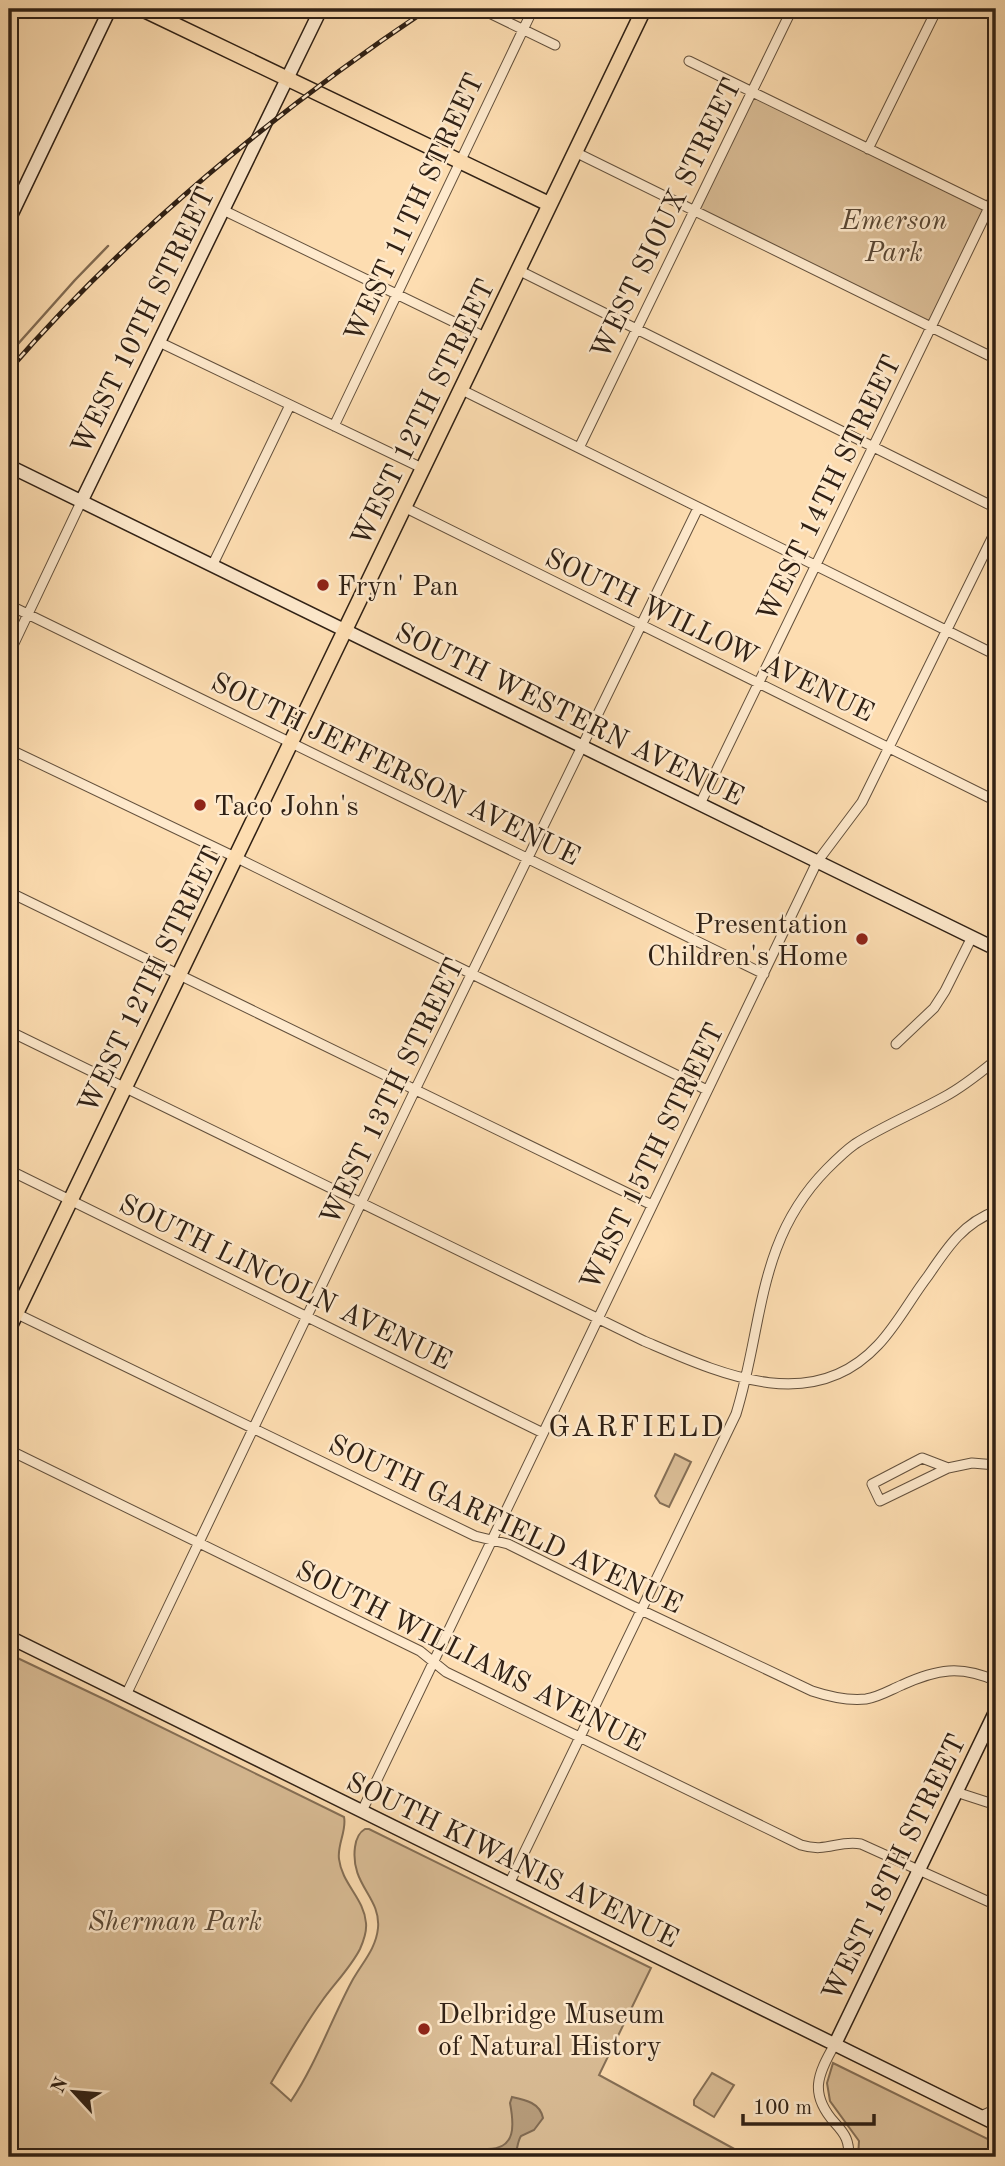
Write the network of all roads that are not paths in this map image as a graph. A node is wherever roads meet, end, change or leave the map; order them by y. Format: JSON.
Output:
{"nodes":[{"id":1,"x":110,"y":9,"type":"edge"},
{"id":2,"x":142,"y":9,"type":"edge"},
{"id":3,"x":321,"y":9,"type":"edge"},
{"id":4,"x":481,"y":9,"type":"edge"},
{"id":5,"x":533,"y":9,"type":"edge"},
{"id":6,"x":644,"y":9,"type":"edge"},
{"id":7,"x":792,"y":9,"type":"edge"},
{"id":8,"x":937,"y":9,"type":"edge"},
{"id":9,"x":523,"y":29,"type":"junction"},
{"id":10,"x":555,"y":45,"type":"dead end"},
{"id":11,"x":689,"y":61,"type":"dead end"},
{"id":12,"x":287,"y":78,"type":"junction"},
{"id":13,"x":751,"y":92,"type":"junction"},
{"id":14,"x":868,"y":149,"type":"junction"},
{"id":15,"x":575,"y":152,"type":"junction"},
{"id":16,"x":460,"y":161,"type":"junction"},
{"id":17,"x":996,"y":192,"type":"edge"},
{"id":18,"x":549,"y":204,"type":"junction"},
{"id":19,"x":993,"y":209,"type":"edge"},
{"id":20,"x":223,"y":210,"type":"junction"},
{"id":21,"x":693,"y":211,"type":"junction"},
{"id":22,"x":9,"y":220,"type":"edge"},
{"id":23,"x":518,"y":270,"type":"junction"},
{"id":24,"x":397,"y":294,"type":"junction"},
{"id":25,"x":932,"y":328,"type":"junction"},
{"id":26,"x":636,"y":330,"type":"junction"},
{"id":27,"x":485,"y":337,"type":"junction"},
{"id":28,"x":159,"y":342,"type":"junction"},
{"id":29,"x":996,"y":359,"type":"edge"},
{"id":30,"x":460,"y":389,"type":"junction"},
{"id":31,"x":290,"y":405,"type":"junction"},
{"id":32,"x":334,"y":426,"type":"junction"},
{"id":33,"x":874,"y":446,"type":"junction"},
{"id":34,"x":579,"y":448,"type":"junction"},
{"id":35,"x":9,"y":466,"type":"edge"},
{"id":36,"x":422,"y":468,"type":"junction"},
{"id":37,"x":82,"y":500,"type":"junction"},
{"id":38,"x":404,"y":507,"type":"junction"},
{"id":39,"x":698,"y":508,"type":"junction"},
{"id":40,"x":996,"y":508,"type":"edge"},
{"id":41,"x":996,"y":530,"type":"edge"},
{"id":42,"x":214,"y":564,"type":"junction"},
{"id":43,"x":816,"y":565,"type":"junction"},
{"id":44,"x":9,"y":605,"type":"edge"},
{"id":45,"x":27,"y":614,"type":"junction"},
{"id":46,"x":640,"y":626,"type":"junction"},
{"id":47,"x":345,"y":630,"type":"junction"},
{"id":48,"x":946,"y":630,"type":"junction"},
{"id":49,"x":9,"y":654,"type":"edge"},
{"id":50,"x":996,"y":655,"type":"edge"},
{"id":51,"x":758,"y":684,"type":"junction"},
{"id":52,"x":291,"y":741,"type":"junction"},
{"id":53,"x":582,"y":747,"type":"junction"},
{"id":54,"x":888,"y":748,"type":"junction"},
{"id":55,"x":9,"y":749,"type":"edge"},
{"id":56,"x":996,"y":801,"type":"edge"},
{"id":57,"x":700,"y":804,"type":"junction"},
{"id":58,"x":235,"y":857,"type":"junction"},
{"id":59,"x":528,"y":858,"type":"junction"},
{"id":60,"x":817,"y":862,"type":"junction"},
{"id":61,"x":9,"y":892,"type":"edge"},
{"id":62,"x":972,"y":937,"type":"junction"},
{"id":63,"x":996,"y":949,"type":"edge"},
{"id":64,"x":472,"y":974,"type":"junction"},
{"id":65,"x":764,"y":974,"type":"junction"},
{"id":66,"x":179,"y":975,"type":"junction"},
{"id":67,"x":9,"y":1031,"type":"edge"},
{"id":68,"x":895,"y":1044,"type":"dead end"},
{"id":69,"x":996,"y":1060,"type":"edge"},
{"id":70,"x":124,"y":1088,"type":"junction"},
{"id":71,"x":415,"y":1090,"type":"junction"},
{"id":72,"x":707,"y":1090,"type":"junction"},
{"id":73,"x":9,"y":1170,"type":"edge"},
{"id":74,"x":70,"y":1200,"type":"junction"},
{"id":75,"x":362,"y":1203,"type":"junction"},
{"id":76,"x":652,"y":1205,"type":"junction"},
{"id":77,"x":996,"y":1211,"type":"edge"},
{"id":78,"x":12,"y":1312,"type":"edge"},
{"id":79,"x":308,"y":1317,"type":"junction"},
{"id":80,"x":598,"y":1318,"type":"junction"},
{"id":81,"x":9,"y":1328,"type":"edge"},
{"id":82,"x":747,"y":1379,"type":"junction"},
{"id":83,"x":254,"y":1429,"type":"junction"},
{"id":84,"x":543,"y":1433,"type":"junction"},
{"id":85,"x":9,"y":1450,"type":"edge"},
{"id":86,"x":996,"y":1465,"type":"edge"},
{"id":87,"x":948,"y":1468,"type":"junction"},
{"id":88,"x":492,"y":1540,"type":"junction"},
{"id":89,"x":200,"y":1542,"type":"junction"},
{"id":90,"x":641,"y":1610,"type":"junction"},
{"id":91,"x":9,"y":1637,"type":"edge"},
{"id":92,"x":433,"y":1661,"type":"junction"},
{"id":93,"x":996,"y":1681,"type":"edge"},
{"id":94,"x":127,"y":1695,"type":"junction"},
{"id":95,"x":996,"y":1710,"type":"edge"},
{"id":96,"x":579,"y":1738,"type":"junction"},
{"id":97,"x":956,"y":1792,"type":"junction"},
{"id":98,"x":996,"y":1805,"type":"edge"},
{"id":99,"x":362,"y":1811,"type":"junction"},
{"id":100,"x":918,"y":1869,"type":"junction"},
{"id":101,"x":509,"y":1884,"type":"junction"},
{"id":102,"x":996,"y":1905,"type":"edge"},
{"id":103,"x":835,"y":2044,"type":"junction"},
{"id":104,"x":996,"y":2109,"type":"edge"},
{"id":105,"x":981,"y":2116,"type":"junction"},
{"id":106,"x":996,"y":2124,"type":"edge"},
{"id":107,"x":849,"y":2157,"type":"edge"}],
"edges":[{"from":1,"to":22,"type":"street"},
{"from":2,"to":12,"type":"main road"},
{"from":3,"to":12,"type":"street","name":"WEST 10TH STREET"},
{"from":4,"to":9,"type":"street"},
{"from":5,"to":9,"type":"street","name":"WEST 11TH STREET"},
{"from":6,"to":15,"type":"main road","name":"WEST 12TH STREET"},
{"from":7,"to":13,"type":"street","name":"WEST SIOUX STREET"},
{"from":8,"to":14,"type":"street"},
{"from":9,"to":10,"type":"street"},
{"from":9,"to":16,"type":"street","name":"WEST 11TH STREET"},
{"from":11,"to":13,"type":"street"},
{"from":12,"to":16,"type":"main road"},
{"from":12,"to":20,"type":"street","name":"WEST 10TH STREET"},
{"from":13,"to":14,"type":"street"},
{"from":13,"to":21,"type":"street","name":"WEST SIOUX STREET"},
{"from":14,"to":19,"type":"street"},
{"from":15,"to":18,"type":"main road","name":"WEST 12TH STREET"},
{"from":15,"to":21,"type":"street"},
{"from":16,"to":18,"type":"main road"},
{"from":16,"to":24,"type":"street","name":"WEST 11TH STREET"},
{"from":17,"to":19,"type":"street","name":"WEST 14TH STREET"},
{"from":18,"to":23,"type":"main road","name":"WEST 12TH STREET"},
{"from":19,"to":25,"type":"street","name":"WEST 14TH STREET"},
{"from":20,"to":24,"type":"street"},
{"from":20,"to":28,"type":"street","name":"WEST 10TH STREET"},
{"from":21,"to":25,"type":"street"},
{"from":21,"to":26,"type":"street","name":"WEST SIOUX STREET"},
{"from":23,"to":26,"type":"street"},
{"from":23,"to":27,"type":"main road","name":"WEST 12TH STREET"},
{"from":24,"to":27,"type":"street"},
{"from":24,"to":32,"type":"street","name":"WEST 11TH STREET"},
{"from":25,"to":29,"type":"street"},
{"from":25,"to":33,"type":"street","name":"WEST 14TH STREET"},
{"from":26,"to":33,"type":"street"},
{"from":26,"to":34,"type":"street","name":"WEST SIOUX STREET"},
{"from":27,"to":30,"type":"main road","name":"WEST 12TH STREET"},
{"from":28,"to":31,"type":"street"},
{"from":28,"to":37,"type":"street","name":"WEST 10TH STREET"},
{"from":30,"to":34,"type":"street"},
{"from":30,"to":36,"type":"main road","name":"WEST 12TH STREET"},
{"from":31,"to":32,"type":"street"},
{"from":31,"to":42,"type":"street"},
{"from":32,"to":36,"type":"street"},
{"from":33,"to":40,"type":"street"},
{"from":33,"to":43,"type":"street","name":"WEST 14TH STREET"},
{"from":34,"to":39,"type":"street"},
{"from":35,"to":37,"type":"street","name":"SOUTH WESTERN AVENUE"},
{"from":36,"to":38,"type":"main road","name":"WEST 12TH STREET"},
{"from":37,"to":42,"type":"street","name":"SOUTH WESTERN AVENUE"},
{"from":37,"to":45,"type":"street","name":"WEST 10TH STREET"},
{"from":38,"to":46,"type":"street","name":"SOUTH WILLOW AVENUE"},
{"from":38,"to":47,"type":"main road","name":"WEST 12TH STREET"},
{"from":39,"to":43,"type":"street"},
{"from":39,"to":46,"type":"street","name":"WEST 13TH STREET"},
{"from":41,"to":48,"type":"street","name":"WEST 15TH STREET"},
{"from":42,"to":47,"type":"street","name":"SOUTH WESTERN AVENUE"},
{"from":43,"to":48,"type":"street"},
{"from":43,"to":51,"type":"street","name":"WEST 14TH STREET"},
{"from":44,"to":45,"type":"street","name":"SOUTH JEFFERSON AVENUE"},
{"from":45,"to":49,"type":"street","name":"WEST 10TH STREET"},
{"from":45,"to":52,"type":"street","name":"SOUTH JEFFERSON AVENUE"},
{"from":46,"to":51,"type":"street","name":"SOUTH WILLOW AVENUE"},
{"from":46,"to":53,"type":"street","name":"WEST 13TH STREET"},
{"from":47,"to":52,"type":"main road","name":"WEST 12TH STREET"},
{"from":47,"to":53,"type":"street","name":"SOUTH WESTERN AVENUE"},
{"from":48,"to":50,"type":"street"},
{"from":48,"to":54,"type":"street","name":"WEST 15TH STREET"},
{"from":51,"to":54,"type":"street","name":"SOUTH WILLOW AVENUE"},
{"from":51,"to":57,"type":"street","name":"WEST 14TH STREET"},
{"from":52,"to":58,"type":"main road","name":"WEST 12TH STREET"},
{"from":52,"to":59,"type":"street","name":"SOUTH JEFFERSON AVENUE"},
{"from":53,"to":57,"type":"street","name":"SOUTH WESTERN AVENUE"},
{"from":53,"to":59,"type":"street","name":"WEST 13TH STREET"},
{"from":54,"to":56,"type":"street","name":"SOUTH WILLOW AVENUE"},
{"from":54,"to":60,"type":"street","name":"WEST 15TH STREET"},
{"from":55,"to":58,"type":"street"},
{"from":57,"to":60,"type":"street","name":"SOUTH WESTERN AVENUE"},
{"from":58,"to":64,"type":"street"},
{"from":58,"to":66,"type":"main road","name":"WEST 12TH STREET"},
{"from":59,"to":64,"type":"street","name":"WEST 13TH STREET"},
{"from":59,"to":65,"type":"street","name":"SOUTH JEFFERSON AVENUE"},
{"from":60,"to":62,"type":"street","name":"SOUTH WESTERN AVENUE"},
{"from":60,"to":65,"type":"street","name":"WEST 15TH STREET"},
{"from":61,"to":66,"type":"street"},
{"from":62,"to":63,"type":"street","name":"SOUTH WESTERN AVENUE"},
{"from":62,"to":68,"type":"street"},
{"from":64,"to":71,"type":"street","name":"WEST 13TH STREET"},
{"from":64,"to":72,"type":"street"},
{"from":65,"to":72,"type":"street","name":"WEST 15TH STREET"},
{"from":66,"to":70,"type":"main road","name":"WEST 12TH STREET"},
{"from":66,"to":71,"type":"street"},
{"from":67,"to":70,"type":"street"},
{"from":69,"to":82,"type":"street"},
{"from":70,"to":74,"type":"main road","name":"WEST 12TH STREET"},
{"from":70,"to":75,"type":"street"},
{"from":71,"to":75,"type":"street","name":"WEST 13TH STREET"},
{"from":71,"to":76,"type":"street"},
{"from":72,"to":76,"type":"street","name":"WEST 15TH STREET"},
{"from":73,"to":74,"type":"street","name":"SOUTH LINCOLN AVENUE"},
{"from":74,"to":78,"type":"main road","name":"WEST 12TH STREET"},
{"from":74,"to":79,"type":"street","name":"SOUTH LINCOLN AVENUE"},
{"from":75,"to":79,"type":"street","name":"WEST 13TH STREET"},
{"from":75,"to":80,"type":"street"},
{"from":76,"to":80,"type":"street","name":"WEST 15TH STREET"},
{"from":77,"to":82,"type":"street"},
{"from":78,"to":81,"type":"main road","name":"WEST 12TH STREET"},
{"from":78,"to":83,"type":"street","name":"SOUTH GARFIELD AVENUE"},
{"from":79,"to":83,"type":"street","name":"WEST 13TH STREET"},
{"from":79,"to":84,"type":"street","name":"SOUTH LINCOLN AVENUE"},
{"from":80,"to":82,"type":"street"},
{"from":80,"to":84,"type":"street","name":"WEST 15TH STREET"},
{"from":82,"to":90,"type":"street"},
{"from":83,"to":88,"type":"street","name":"SOUTH GARFIELD AVENUE"},
{"from":83,"to":89,"type":"street","name":"WEST 13TH STREET"},
{"from":84,"to":88,"type":"street","name":"WEST 15TH STREET"},
{"from":85,"to":89,"type":"street","name":"SOUTH WILLIAMS AVENUE"},
{"from":86,"to":87,"type":"street"},
{"from":87,"to":87,"type":"street"},
{"from":88,"to":90,"type":"street","name":"SOUTH GARFIELD AVENUE"},
{"from":88,"to":92,"type":"street","name":"WEST 15TH STREET"},
{"from":89,"to":92,"type":"street","name":"SOUTH WILLIAMS AVENUE"},
{"from":89,"to":94,"type":"street","name":"WEST 13TH STREET"},
{"from":90,"to":93,"type":"street","name":"SOUTH GARFIELD AVENUE"},
{"from":90,"to":96,"type":"street"},
{"from":91,"to":94,"type":"street","name":"SOUTH KIWANIS AVENUE"},
{"from":92,"to":96,"type":"street","name":"SOUTH WILLIAMS AVENUE"},
{"from":92,"to":99,"type":"street","name":"WEST 15TH STREET"},
{"from":94,"to":99,"type":"street","name":"SOUTH KIWANIS AVENUE"},
{"from":95,"to":97,"type":"street","name":"WEST 18TH STREET"},
{"from":96,"to":100,"type":"street","name":"SOUTH WILLIAMS AVENUE"},
{"from":96,"to":101,"type":"street"},
{"from":97,"to":98,"type":"street"},
{"from":97,"to":100,"type":"street","name":"WEST 18TH STREET"},
{"from":99,"to":101,"type":"street","name":"SOUTH KIWANIS AVENUE"},
{"from":100,"to":102,"type":"street"},
{"from":100,"to":103,"type":"street","name":"WEST 18TH STREET"},
{"from":101,"to":103,"type":"street","name":"SOUTH KIWANIS AVENUE"},
{"from":103,"to":105,"type":"street","name":"SOUTH KIWANIS AVENUE"},
{"from":103,"to":107,"type":"street"},
{"from":104,"to":105,"type":"street"},
{"from":105,"to":106,"type":"street","name":"SOUTH KIWANIS AVENUE"}]}
